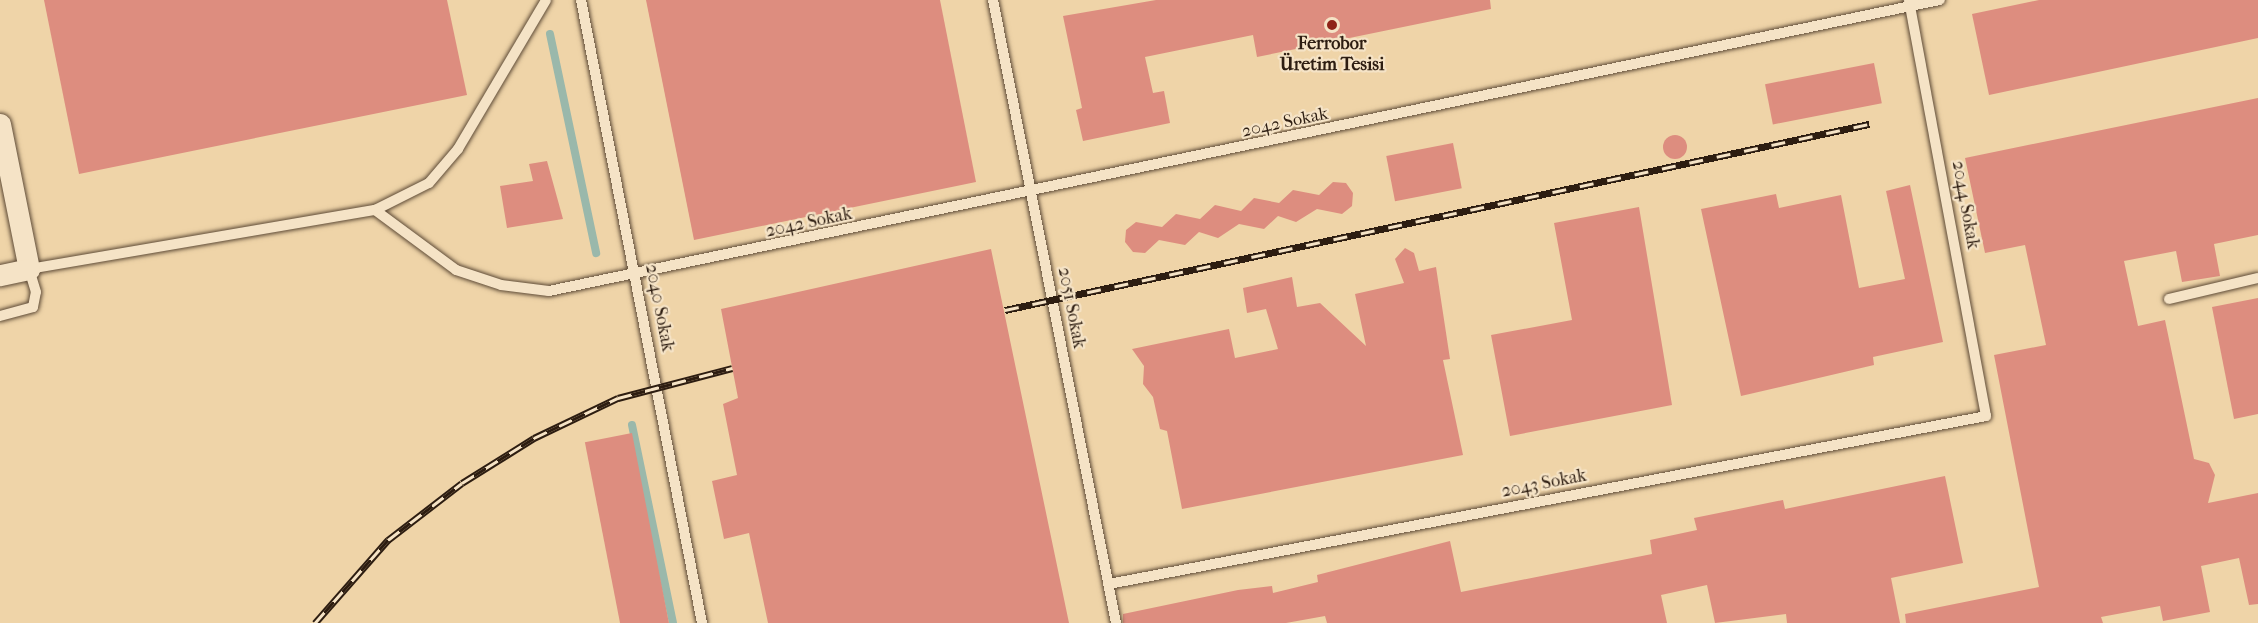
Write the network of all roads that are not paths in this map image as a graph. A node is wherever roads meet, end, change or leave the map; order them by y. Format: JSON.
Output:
{"nodes":[{"id":1,"x":546,"y":0,"type":"edge"},
{"id":2,"x":581,"y":0,"type":"edge"},
{"id":3,"x":993,"y":0,"type":"edge"},
{"id":4,"x":1940,"y":0,"type":"edge"},
{"id":5,"x":1910,"y":3,"type":"edge"},
{"id":6,"x":0,"y":124,"type":"edge"},
{"id":7,"x":1032,"y":193,"type":"junction"},
{"id":8,"x":375,"y":210,"type":"junction"},
{"id":9,"x":29,"y":269,"type":"junction"},
{"id":10,"x":0,"y":275,"type":"edge"},
{"id":11,"x":636,"y":277,"type":"junction"},
{"id":12,"x":2258,"y":278,"type":"edge"},
{"id":13,"x":2169,"y":299,"type":"dead end"},
{"id":14,"x":0,"y":316,"type":"edge"},
{"id":15,"x":1986,"y":416,"type":"joint"},
{"id":16,"x":1109,"y":584,"type":"junction"},
{"id":17,"x":702,"y":623,"type":"edge"},
{"id":18,"x":1116,"y":623,"type":"edge"}],
"edges":[{"from":1,"to":8,"type":"lane"},
{"from":2,"to":11,"type":"lane","name":"2040 Sokak"},
{"from":3,"to":7,"type":"lane","name":"2051 Sokak"},
{"from":4,"to":5,"type":"lane","name":"2042 Sokak"},
{"from":5,"to":7,"type":"lane","name":"2042 Sokak"},
{"from":5,"to":15,"type":"lane","name":"2044 Sokak"},
{"from":6,"to":9,"type":"street"},
{"from":7,"to":11,"type":"lane","name":"2042 Sokak"},
{"from":7,"to":16,"type":"lane","name":"2051 Sokak"},
{"from":8,"to":9,"type":"lane"},
{"from":8,"to":11,"type":"lane","name":"2042 Sokak"},
{"from":9,"to":10,"type":"street"},
{"from":9,"to":14,"type":"lane"},
{"from":11,"to":17,"type":"lane","name":"2040 Sokak"},
{"from":12,"to":13,"type":"lane"},
{"from":15,"to":16,"type":"lane","name":"2043 Sokak"},
{"from":16,"to":18,"type":"lane","name":"2051 Sokak"}]}
